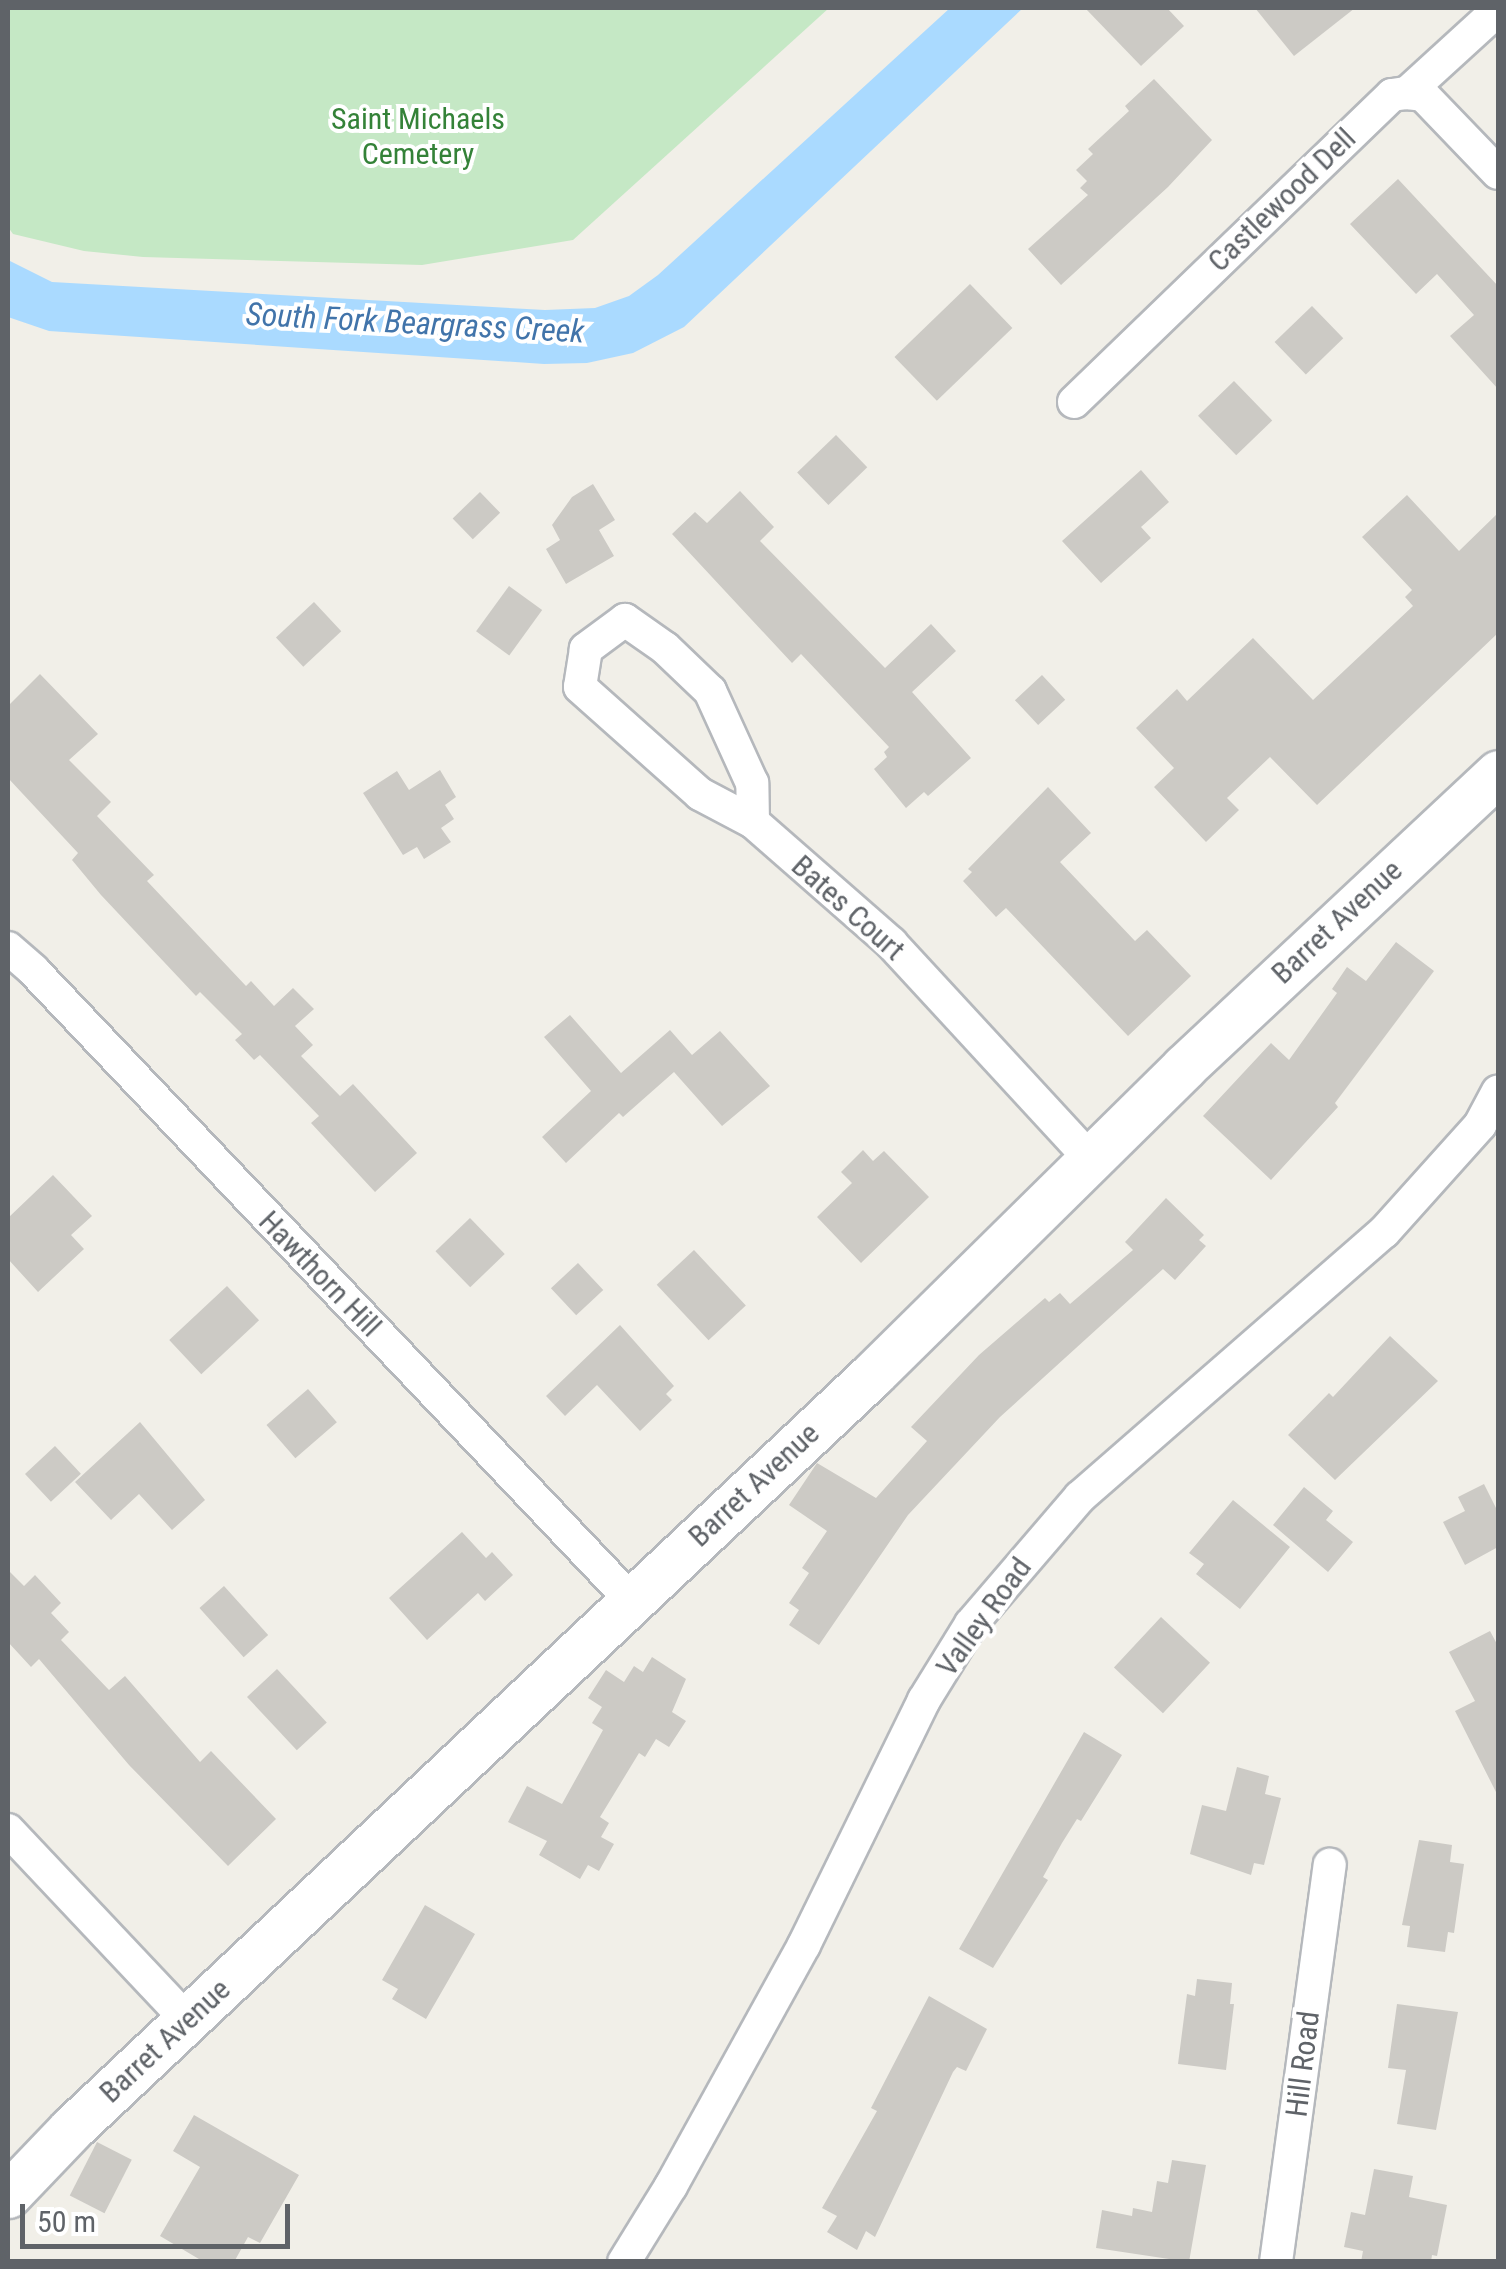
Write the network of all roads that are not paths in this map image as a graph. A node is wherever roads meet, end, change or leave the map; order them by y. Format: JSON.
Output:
{"nodes":[{"id":1,"x":1498,"y":10,"type":"edge"},
{"id":2,"x":1407,"y":92,"type":"junction"},
{"id":3,"x":1498,"y":172,"type":"edge"},
{"id":4,"x":1074,"y":402,"type":"dead end"},
{"id":5,"x":1498,"y":773,"type":"edge"},
{"id":6,"x":753,"y":822,"type":"junction"},
{"id":7,"x":8,"y":948,"type":"edge"},
{"id":8,"x":1498,"y":1091,"type":"edge"},
{"id":9,"x":1090,"y":1159,"type":"junction"},
{"id":10,"x":632,"y":1601,"type":"junction"},
{"id":11,"x":8,"y":1830,"type":"edge"},
{"id":12,"x":1330,"y":1865,"type":"dead end"},
{"id":13,"x":187,"y":2020,"type":"junction"},
{"id":14,"x":8,"y":2195,"type":"edge"},
{"id":15,"x":624,"y":2262,"type":"edge"},
{"id":16,"x":1276,"y":2262,"type":"edge"}],
"edges":[{"from":1,"to":2,"type":"street","name":"Castlewood Dell"},
{"from":2,"to":3,"type":"street"},
{"from":2,"to":4,"type":"street","name":"Castlewood Dell"},
{"from":5,"to":9,"type":"street","name":"Barret Avenue"},
{"from":6,"to":6,"type":"street","name":"Bates Court"},
{"from":6,"to":9,"type":"street","name":"Bates Court"},
{"from":7,"to":10,"type":"street","name":"Hawthorn Hill"},
{"from":8,"to":15,"type":"street","name":"Valley Road"},
{"from":9,"to":10,"type":"street","name":"Barret Avenue"},
{"from":10,"to":13,"type":"street","name":"Barret Avenue"},
{"from":11,"to":13,"type":"street"},
{"from":12,"to":16,"type":"street","name":"Hill Road"},
{"from":13,"to":14,"type":"street","name":"Barret Avenue"}]}
